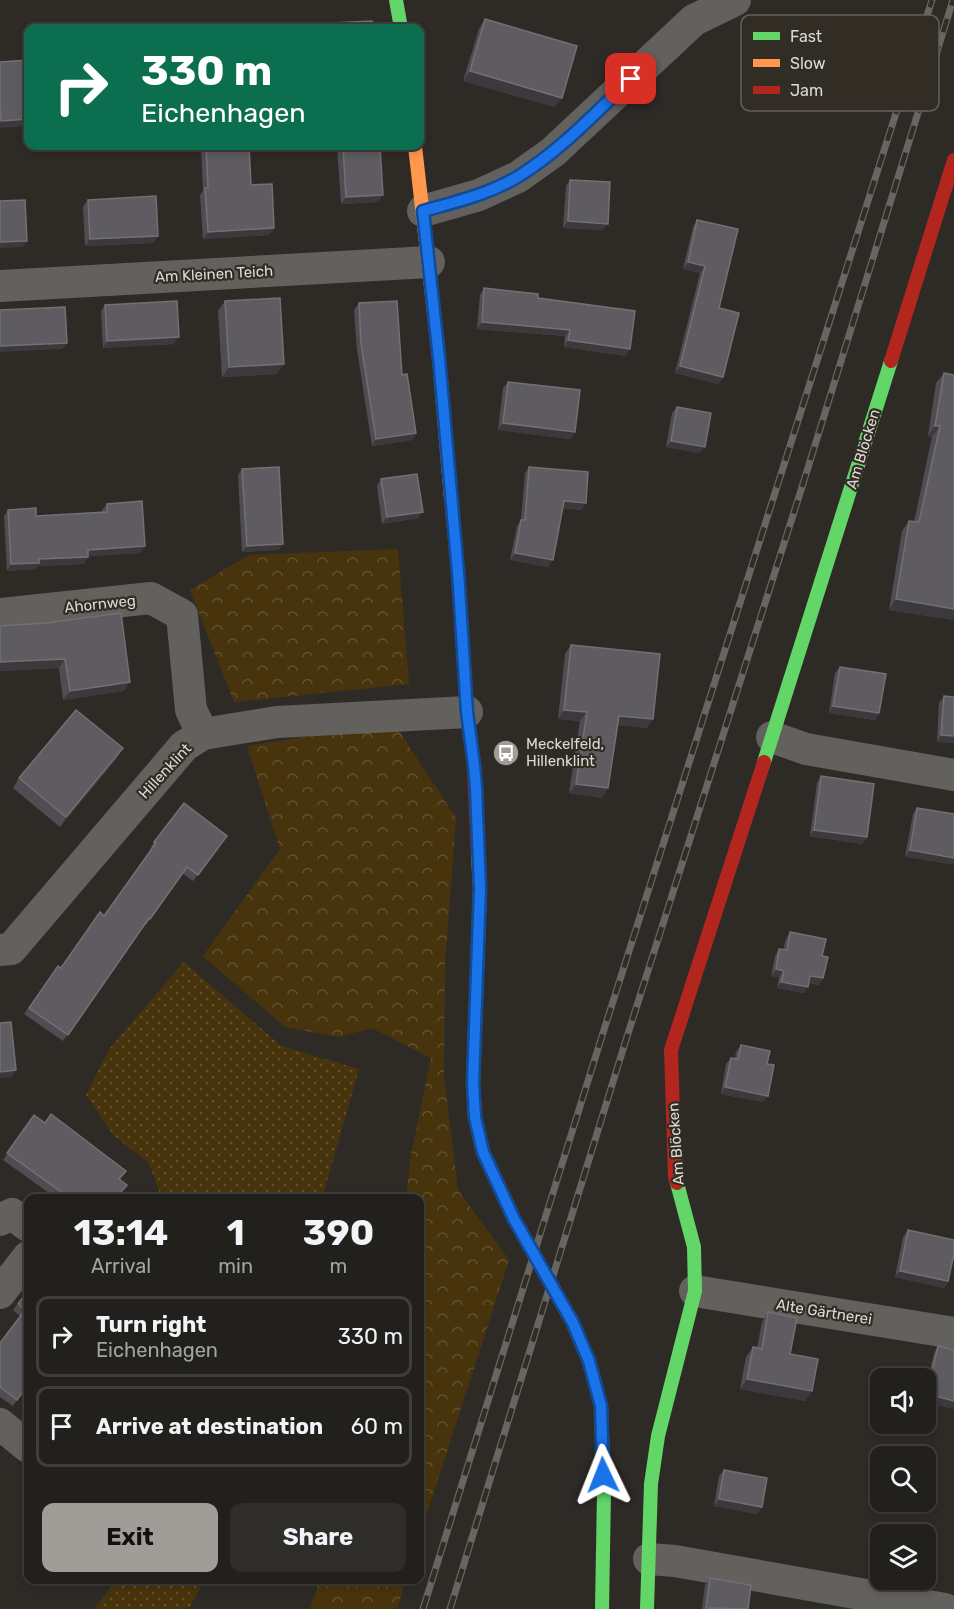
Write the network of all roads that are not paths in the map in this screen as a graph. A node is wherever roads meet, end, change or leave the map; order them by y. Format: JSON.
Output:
{"nodes":[{"id":1,"x":396,"y":0,"type":"edge"},
{"id":2,"x":735,"y":0,"type":"edge"},
{"id":3,"x":400,"y":24,"type":"edge"},
{"id":4,"x":415,"y":150,"type":"edge"},
{"id":5,"x":954,"y":160,"type":"edge"},
{"id":6,"x":423,"y":211,"type":"junction"},
{"id":7,"x":429,"y":262,"type":"junction"},
{"id":8,"x":0,"y":286,"type":"edge"},
{"id":9,"x":0,"y":614,"type":"edge"},
{"id":10,"x":467,"y":712,"type":"junction"},
{"id":11,"x":203,"y":734,"type":"junction"},
{"id":12,"x":772,"y":737,"type":"junction"},
{"id":13,"x":954,"y":774,"type":"edge"},
{"id":14,"x":0,"y":950,"type":"edge"},
{"id":15,"x":0,"y":1220,"type":"edge"},
{"id":16,"x":24,"y":1223,"type":"edge"},
{"id":17,"x":24,"y":1262,"type":"edge"},
{"id":18,"x":695,"y":1291,"type":"junction"},
{"id":19,"x":0,"y":1293,"type":"edge"},
{"id":20,"x":954,"y":1333,"type":"edge"},
{"id":21,"x":0,"y":1424,"type":"edge"},
{"id":22,"x":24,"y":1444,"type":"edge"},
{"id":23,"x":649,"y":1560,"type":"junction"},
{"id":24,"x":602,"y":1609,"type":"edge"},
{"id":25,"x":647,"y":1609,"type":"edge"},
{"id":26,"x":945,"y":1609,"type":"edge"}],
"edges":[{"from":1,"to":3,"type":"street"},
{"from":2,"to":6,"type":"street"},
{"from":4,"to":6,"type":"street"},
{"from":5,"to":12,"type":"street","name":"Am Blöcken"},
{"from":6,"to":7,"type":"street"},
{"from":7,"to":8,"type":"street","name":"Am Kleinen Teich"},
{"from":7,"to":10,"type":"street"},
{"from":9,"to":11,"type":"street","name":"Ahornweg"},
{"from":10,"to":11,"type":"street","name":"Hillenklint"},
{"from":10,"to":24,"type":"street"},
{"from":11,"to":14,"type":"street","name":"Hillenklint"},
{"from":12,"to":13,"type":"street"},
{"from":12,"to":18,"type":"street","name":"Am Blöcken"},
{"from":15,"to":16,"type":"street"},
{"from":17,"to":19,"type":"street"},
{"from":18,"to":20,"type":"street","name":"Alte Gärtnerei"},
{"from":18,"to":23,"type":"street","name":"Am Blöcken"},
{"from":21,"to":22,"type":"street"},
{"from":23,"to":25,"type":"street","name":"Am Blöcken"},
{"from":23,"to":26,"type":"street"}]}
